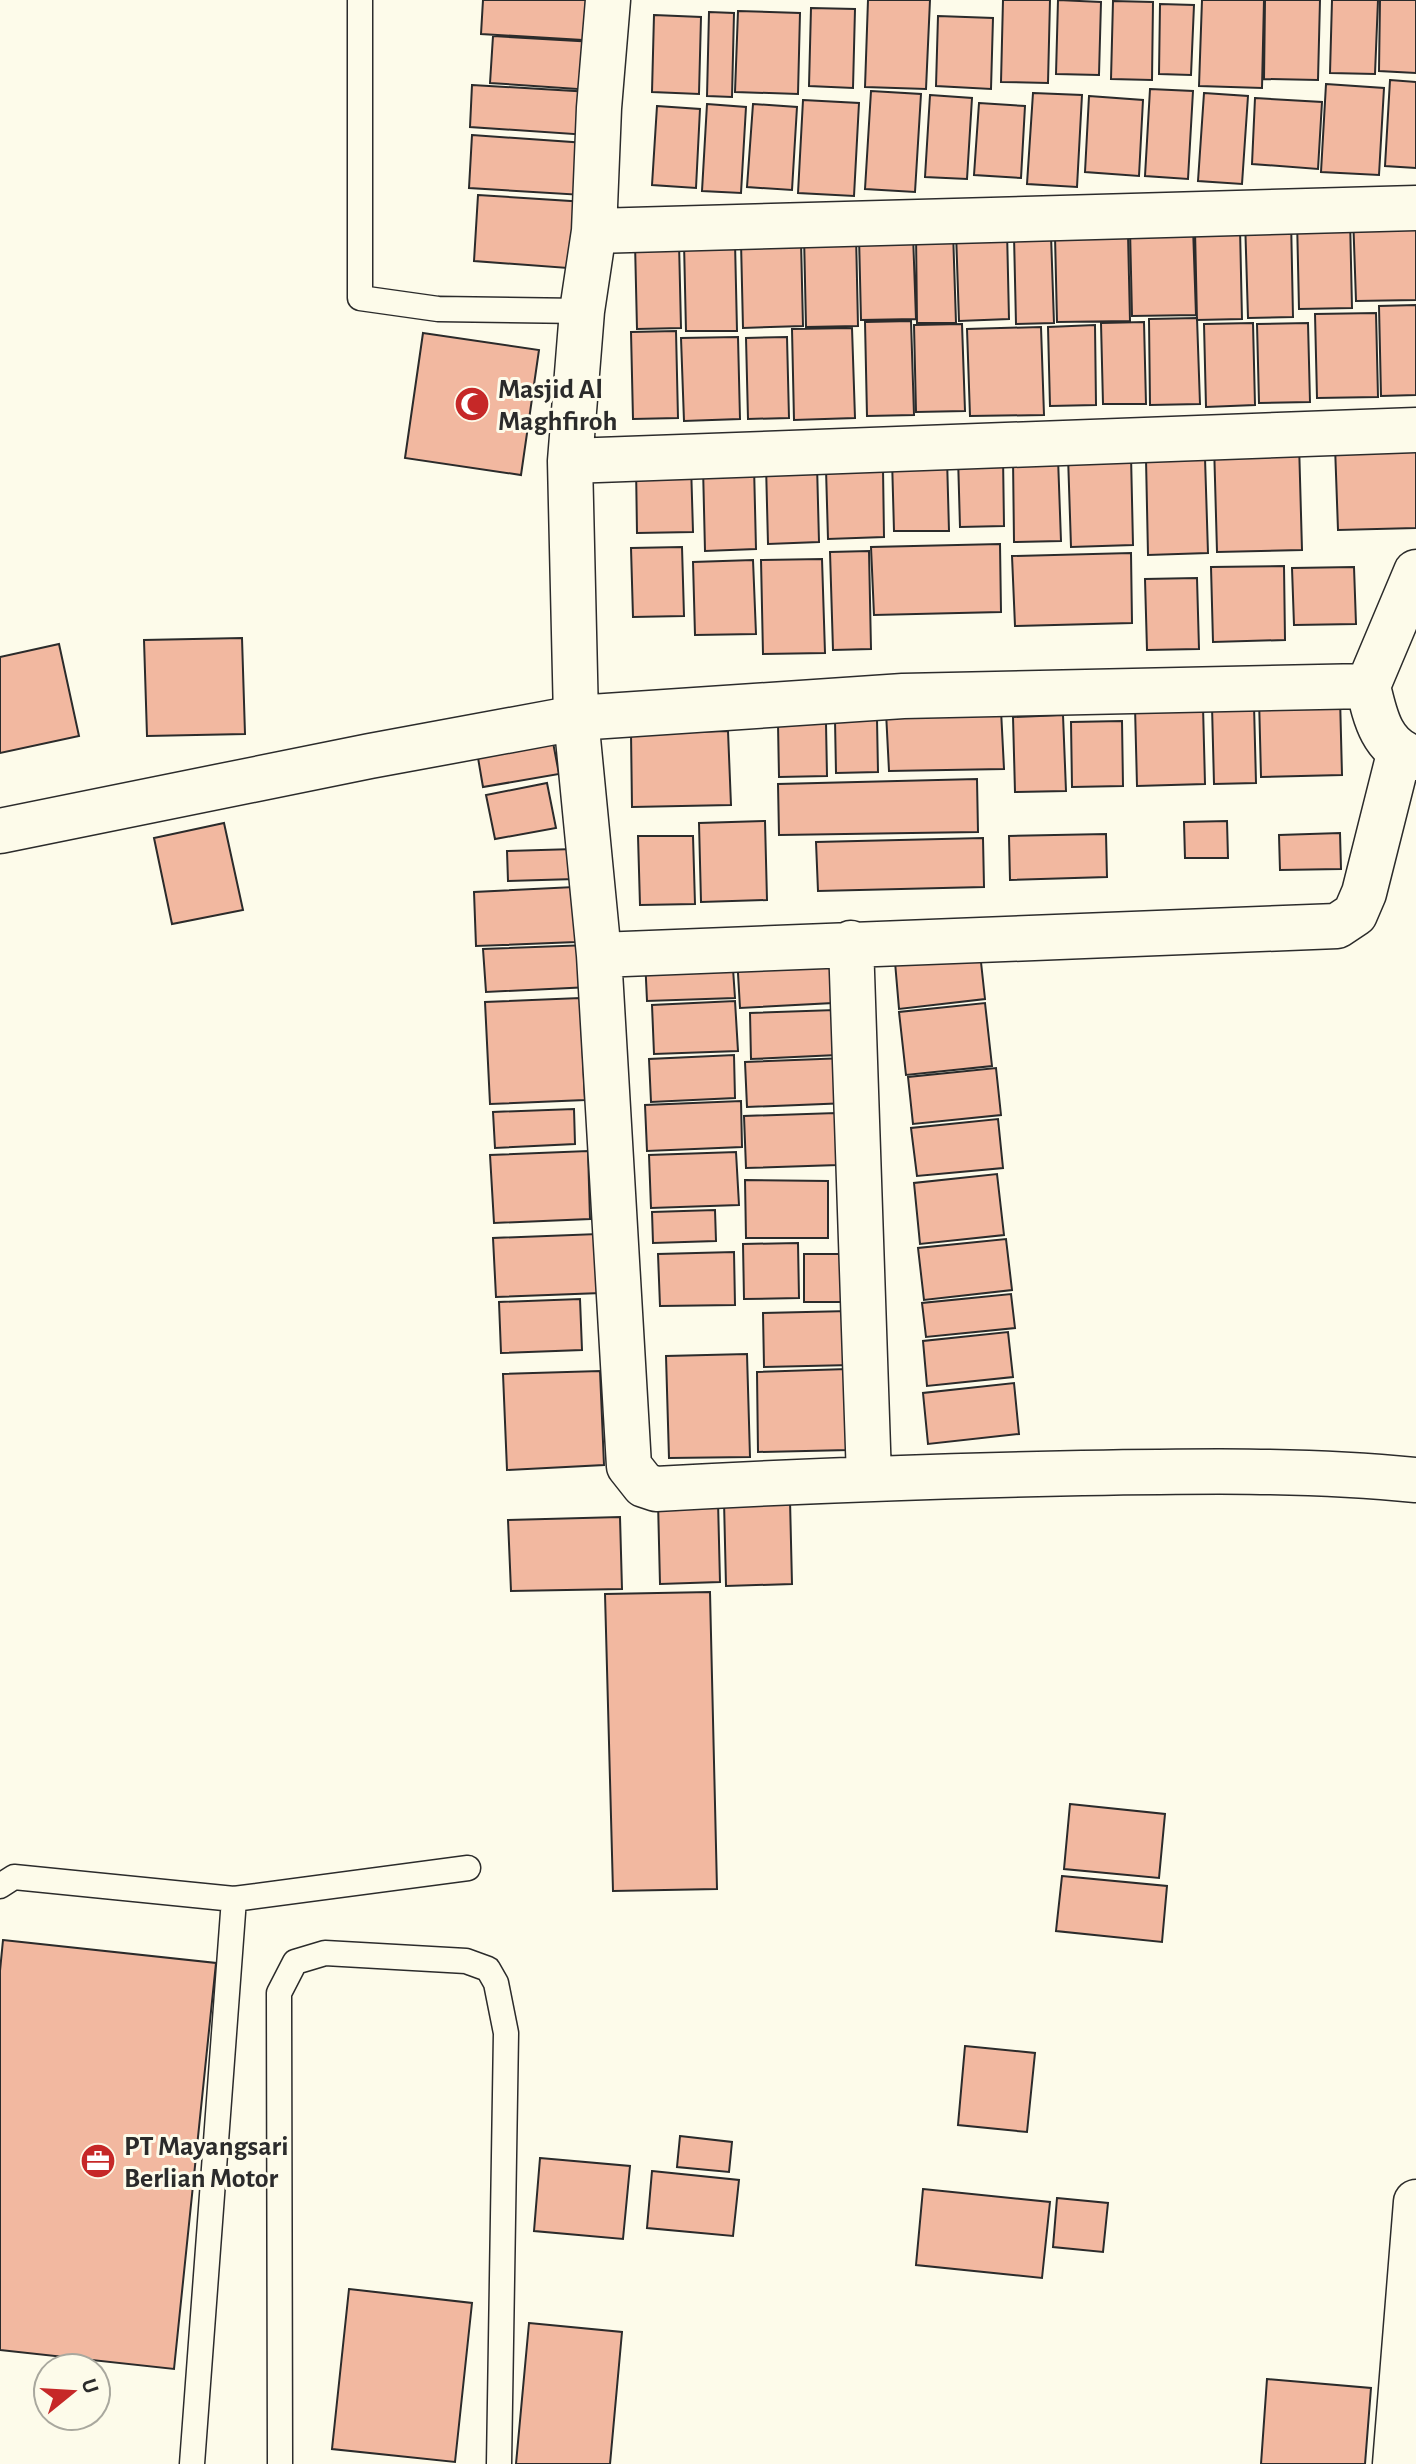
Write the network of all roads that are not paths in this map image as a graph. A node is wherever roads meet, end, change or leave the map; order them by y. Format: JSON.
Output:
{"nodes":[{"id":1,"x":360,"y":0,"type":"edge"},
{"id":2,"x":608,"y":0,"type":"edge"},
{"id":3,"x":1416,"y":208,"type":"edge"},
{"id":4,"x":594,"y":231,"type":"junction"},
{"id":5,"x":582,"y":311,"type":"junction"},
{"id":6,"x":1416,"y":430,"type":"edge"},
{"id":7,"x":570,"y":461,"type":"junction"},
{"id":8,"x":1416,"y":572,"type":"edge"},
{"id":9,"x":1368,"y":686,"type":"junction"},
{"id":10,"x":576,"y":718,"type":"junction"},
{"id":11,"x":1407,"y":756,"type":"edge"},
{"id":12,"x":0,"y":831,"type":"edge"},
{"id":13,"x":851,"y":943,"type":"junction"},
{"id":14,"x":599,"y":955,"type":"junction"},
{"id":15,"x":869,"y":1478,"type":"junction"},
{"id":16,"x":1416,"y":1480,"type":"edge"},
{"id":17,"x":468,"y":1868,"type":"dead end"},
{"id":18,"x":0,"y":1886,"type":"edge"},
{"id":19,"x":234,"y":1899,"type":"junction"},
{"id":20,"x":1416,"y":2202,"type":"edge"},
{"id":21,"x":192,"y":2464,"type":"edge"},
{"id":22,"x":280,"y":2464,"type":"edge"},
{"id":23,"x":499,"y":2464,"type":"edge"},
{"id":24,"x":1395,"y":2464,"type":"edge"}],
"edges":[{"from":1,"to":5,"type":"lane"},
{"from":2,"to":4,"type":"street"},
{"from":3,"to":4,"type":"street"},
{"from":4,"to":5,"type":"street"},
{"from":5,"to":7,"type":"street"},
{"from":6,"to":7,"type":"street"},
{"from":7,"to":10,"type":"street"},
{"from":8,"to":9,"type":"street"},
{"from":9,"to":10,"type":"street"},
{"from":9,"to":11,"type":"street"},
{"from":10,"to":12,"type":"street"},
{"from":10,"to":14,"type":"street"},
{"from":11,"to":13,"type":"street"},
{"from":13,"to":14,"type":"street"},
{"from":13,"to":15,"type":"street"},
{"from":14,"to":15,"type":"street"},
{"from":15,"to":16,"type":"street"},
{"from":17,"to":19,"type":"lane"},
{"from":18,"to":19,"type":"lane"},
{"from":19,"to":21,"type":"lane"},
{"from":20,"to":24,"type":"street"},
{"from":22,"to":23,"type":"lane"}]}
